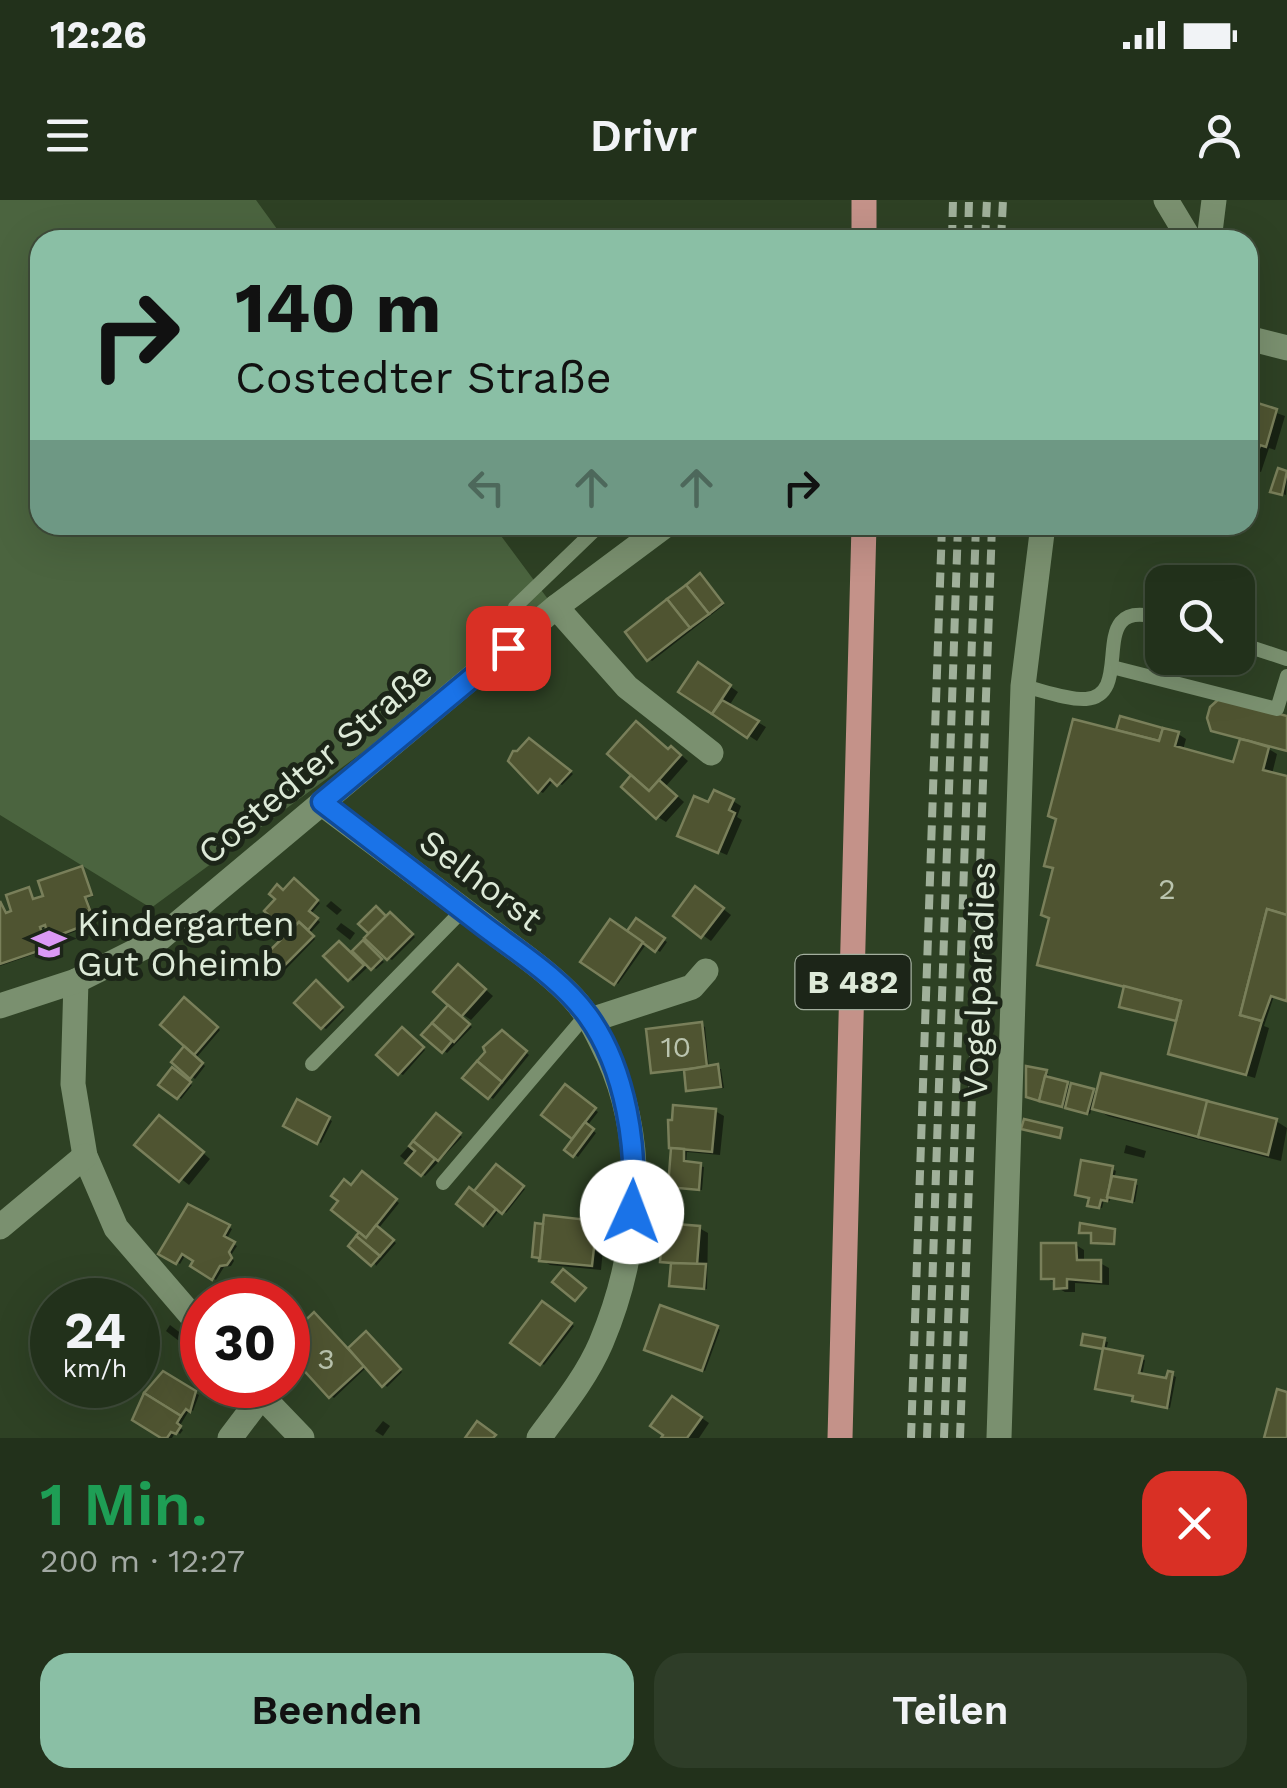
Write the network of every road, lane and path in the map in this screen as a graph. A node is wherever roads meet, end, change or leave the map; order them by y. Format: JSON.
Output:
{"nodes":[{"id":1,"x":864,"y":200,"type":"edge"},
{"id":2,"x":1166,"y":200,"type":"edge"},
{"id":3,"x":1214,"y":200,"type":"edge"},
{"id":4,"x":864,"y":230,"type":"edge"},
{"id":5,"x":1184,"y":230,"type":"edge"},
{"id":6,"x":1210,"y":230,"type":"edge"},
{"id":7,"x":1258,"y":341,"type":"edge"},
{"id":8,"x":1287,"y":348,"type":"edge"},
{"id":9,"x":590,"y":535,"type":"edge"},
{"id":10,"x":653,"y":535,"type":"edge"},
{"id":11,"x":864,"y":535,"type":"edge"},
{"id":12,"x":1042,"y":535,"type":"edge"},
{"id":13,"x":556,"y":607,"type":"junction"},
{"id":14,"x":1145,"y":614,"type":"edge"},
{"id":15,"x":508,"y":648,"type":"junction"},
{"id":16,"x":1255,"y":649,"type":"edge"},
{"id":17,"x":1287,"y":659,"type":"edge"},
{"id":18,"x":1112,"y":666,"type":"junction"},
{"id":19,"x":1287,"y":676,"type":"edge"},
{"id":20,"x":1023,"y":686,"type":"junction"},
{"id":21,"x":711,"y":753,"type":"dead end"},
{"id":22,"x":322,"y":802,"type":"junction"},
{"id":23,"x":463,"y":910,"type":"junction"},
{"id":24,"x":706,"y":971,"type":"dead end"},
{"id":25,"x":76,"y":982,"type":"junction"},
{"id":26,"x":0,"y":1006,"type":"edge"},
{"id":27,"x":589,"y":1018,"type":"junction"},
{"id":28,"x":312,"y":1064,"type":"dead end"},
{"id":29,"x":85,"y":1156,"type":"junction"},
{"id":30,"x":443,"y":1183,"type":"dead end"},
{"id":31,"x":0,"y":1227,"type":"edge"},
{"id":32,"x":180,"y":1302,"type":"edge"},
{"id":33,"x":247,"y":1408,"type":"edge"},
{"id":34,"x":273,"y":1408,"type":"edge"},
{"id":35,"x":230,"y":1438,"type":"edge"},
{"id":36,"x":302,"y":1438,"type":"edge"},
{"id":37,"x":539,"y":1438,"type":"edge"},
{"id":38,"x":840,"y":1438,"type":"edge"},
{"id":39,"x":999,"y":1438,"type":"edge"}],
"edges":[{"from":1,"to":4,"type":"main road"},
{"from":2,"to":5,"type":"street"},
{"from":3,"to":6,"type":"street"},
{"from":7,"to":8,"type":"street"},
{"from":9,"to":15,"type":"lane"},
{"from":10,"to":13,"type":"street","name":"Costedter Straße"},
{"from":11,"to":38,"type":"main road","number":"B 482"},
{"from":12,"to":20,"type":"street","name":"Vogelparadies"},
{"from":13,"to":15,"type":"street","name":"Costedter Straße"},
{"from":13,"to":21,"type":"street"},
{"from":14,"to":18,"type":"lane"},
{"from":15,"to":22,"type":"street","name":"Costedter Straße"},
{"from":16,"to":17,"type":"lane"},
{"from":18,"to":19,"type":"lane"},
{"from":18,"to":20,"type":"lane"},
{"from":20,"to":39,"type":"street","name":"Vogelparadies"},
{"from":22,"to":23,"type":"street","name":"Selhorst"},
{"from":22,"to":25,"type":"street","name":"Costedter Straße"},
{"from":23,"to":27,"type":"street","name":"Selhorst"},
{"from":23,"to":28,"type":"lane"},
{"from":24,"to":27,"type":"street"},
{"from":25,"to":26,"type":"street","name":"Costedter Straße"},
{"from":25,"to":29,"type":"street"},
{"from":27,"to":30,"type":"lane"},
{"from":27,"to":37,"type":"street","name":"Selhorst"},
{"from":29,"to":31,"type":"street"},
{"from":29,"to":32,"type":"street"},
{"from":33,"to":35,"type":"street"},
{"from":34,"to":36,"type":"street"}]}
